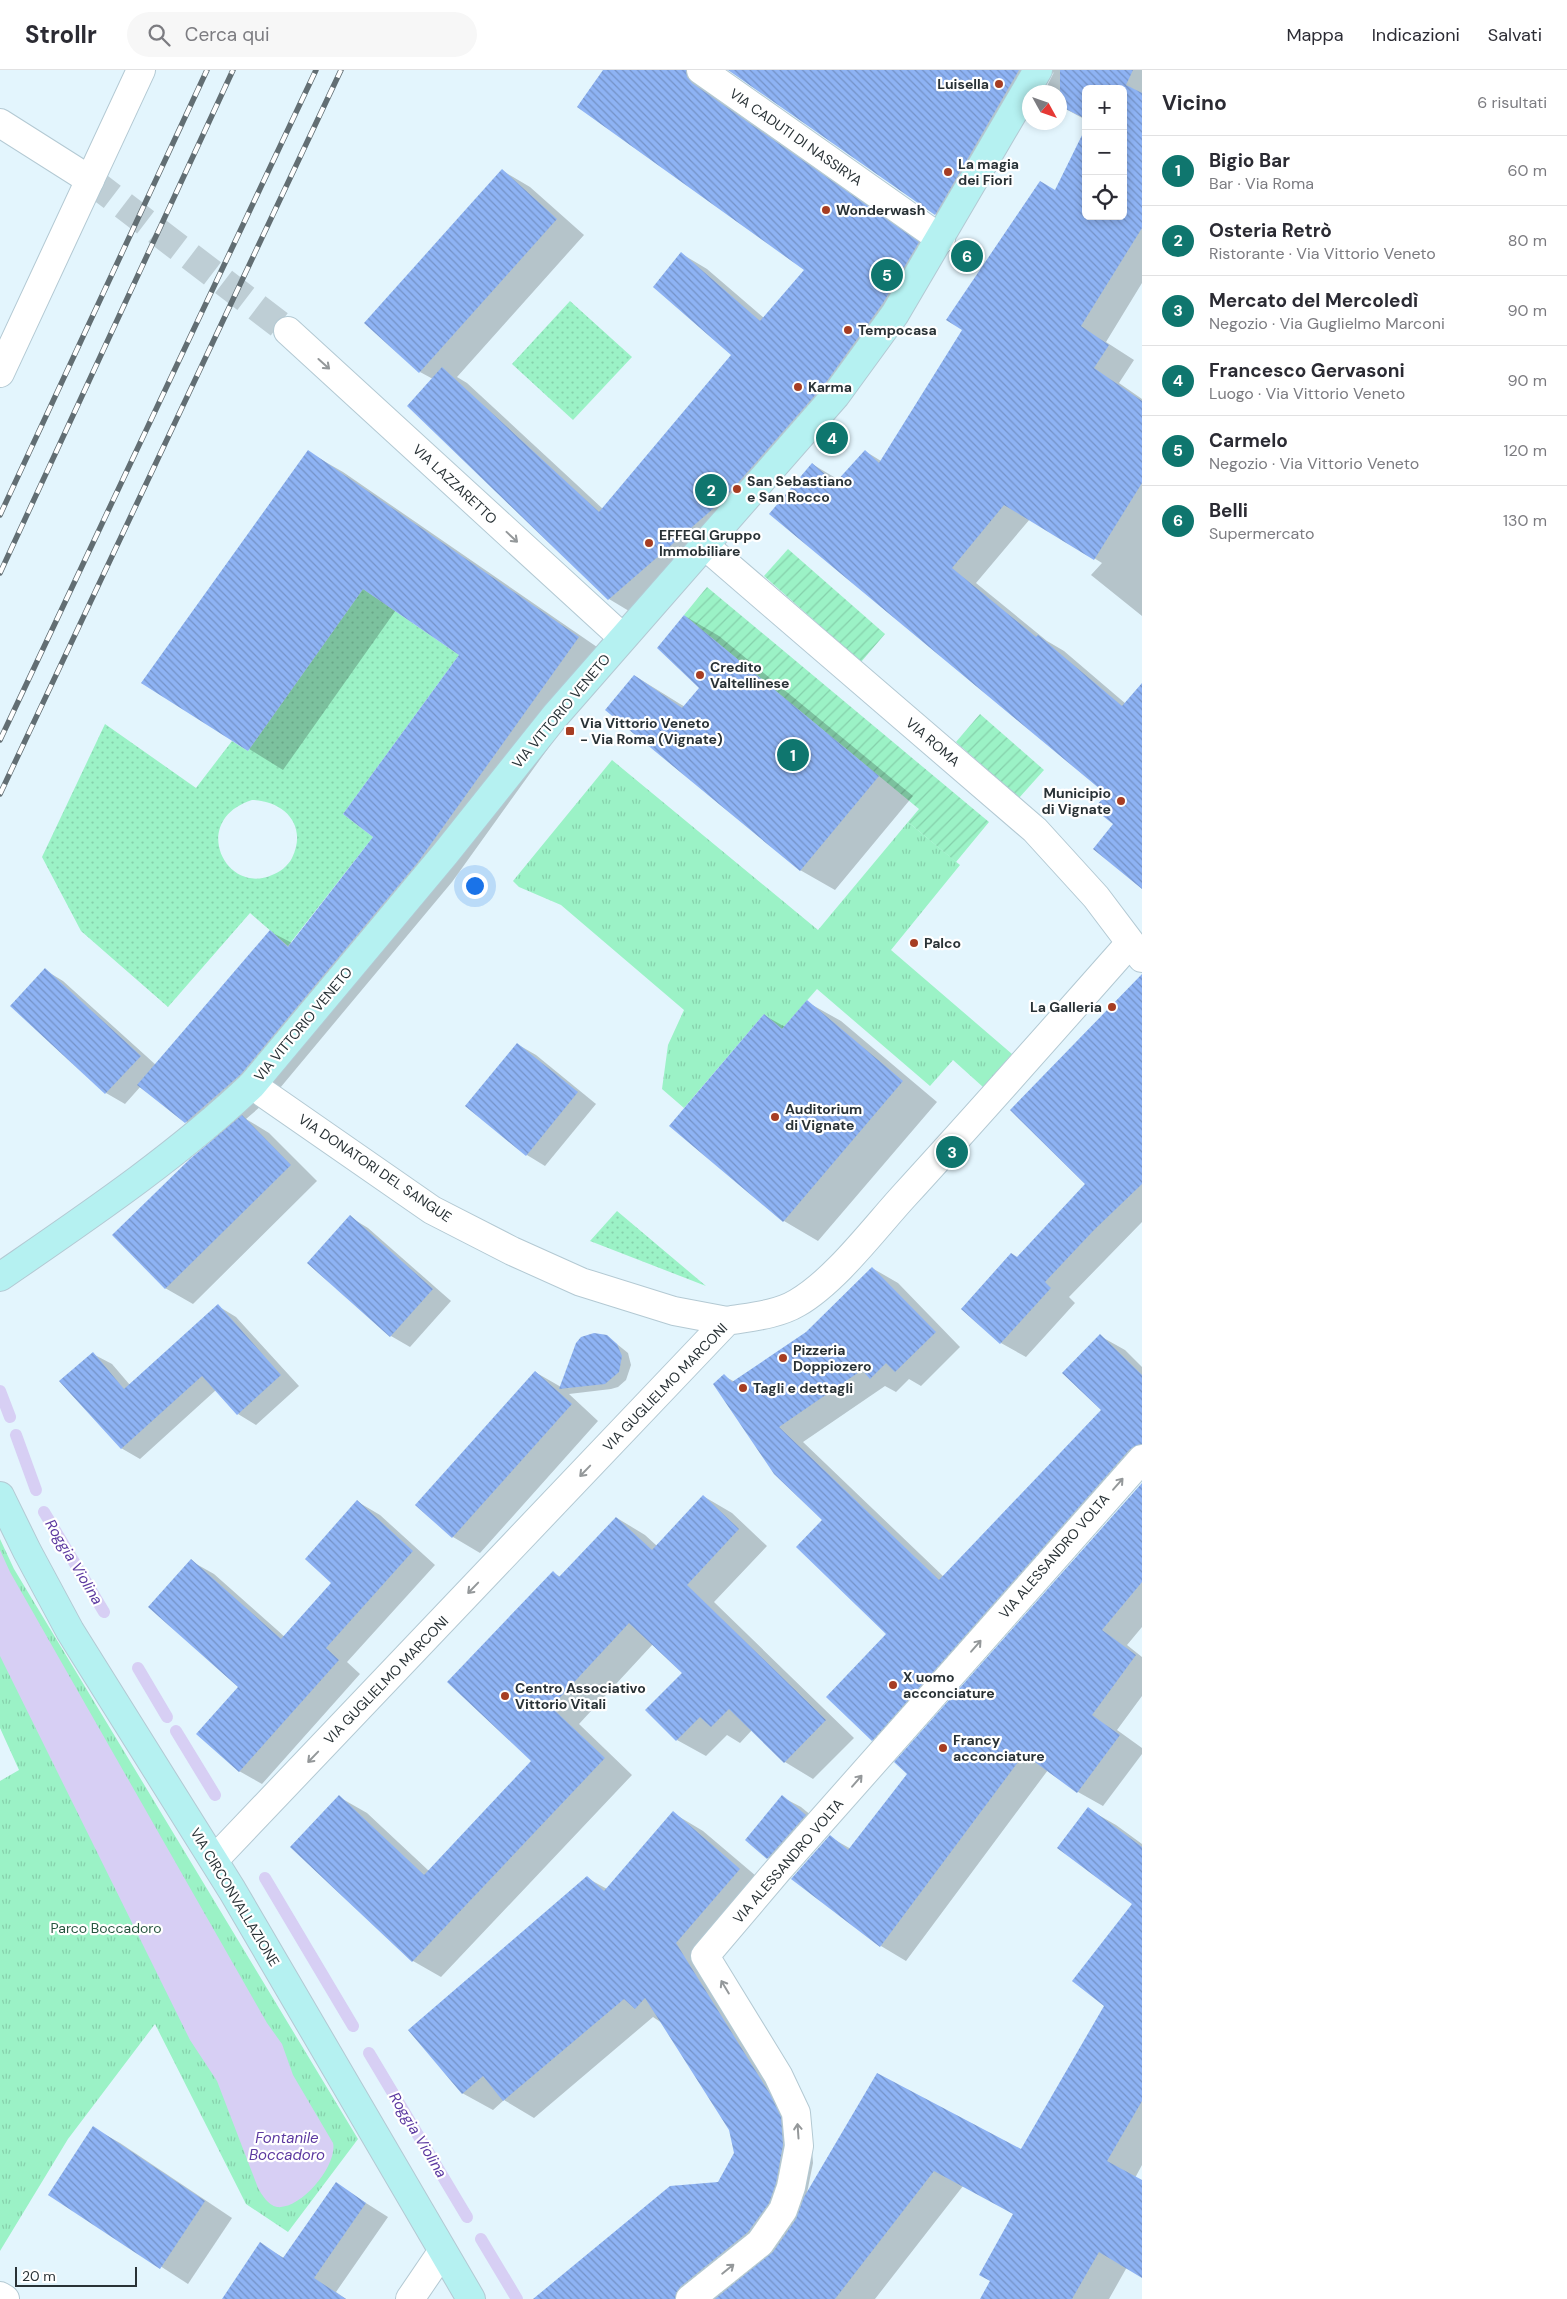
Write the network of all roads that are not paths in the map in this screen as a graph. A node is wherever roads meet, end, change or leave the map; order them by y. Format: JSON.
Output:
{"nodes":[{"id":1,"x":141,"y":70,"type":"edge"},
{"id":2,"x":701,"y":70,"type":"edge"},
{"id":3,"x":1038,"y":70,"type":"edge"},
{"id":4,"x":8,"y":129,"type":"edge"},
{"id":5,"x":90,"y":180,"type":"junction"},
{"id":6,"x":941,"y":239,"type":"junction"},
{"id":7,"x":288,"y":331,"type":"tunnel mouth"},
{"id":8,"x":0,"y":372,"type":"edge"},
{"id":9,"x":704,"y":544,"type":"junction"},
{"id":10,"x":622,"y":637,"type":"junction"},
{"id":11,"x":1136,"y":951,"type":"edge"},
{"id":12,"x":252,"y":1085,"type":"junction"},
{"id":13,"x":0,"y":1277,"type":"edge"},
{"id":14,"x":727,"y":1321,"type":"junction"},
{"id":15,"x":1142,"y":1459,"type":"edge"},
{"id":16,"x":0,"y":1496,"type":"edge"},
{"id":17,"x":214,"y":1860,"type":"junction"},
{"id":18,"x":442,"y":2252,"type":"junction"},
{"id":19,"x":0,"y":2296,"type":"edge"},
{"id":20,"x":5,"y":2299,"type":"edge"},
{"id":21,"x":410,"y":2299,"type":"edge"},
{"id":22,"x":471,"y":2299,"type":"edge"},
{"id":23,"x":690,"y":2299,"type":"edge"}],
"edges":[{"from":1,"to":5,"type":"street"},
{"from":2,"to":6,"type":"street","name":"VIA CADUTI DI NASSIRYA"},
{"from":3,"to":6,"type":"street","name":"VIA VITTORIO VENETO"},
{"from":4,"to":5,"type":"street"},
{"from":5,"to":8,"type":"street"},
{"from":6,"to":9,"type":"street","name":"VIA VITTORIO VENETO"},
{"from":7,"to":10,"type":"street","name":"VIA LAZZARETTO","one_way":true},
{"from":9,"to":10,"type":"street","name":"VIA VITTORIO VENETO"},
{"from":9,"to":11,"type":"street","name":"VIA ROMA"},
{"from":10,"to":12,"type":"street","name":"VIA VITTORIO VENETO"},
{"from":11,"to":14,"type":"street","name":"VIA GUGLIELMO MARCONI"},
{"from":12,"to":13,"type":"street","name":"VIA VITTORIO VENETO"},
{"from":12,"to":14,"type":"street","name":"VIA DONATORI DEL SANGUE"},
{"from":14,"to":17,"type":"street","name":"VIA GUGLIELMO MARCONI","one_way":true},
{"from":23,"to":15,"type":"street","name":"VIA ALESSANDRO VOLTA","one_way":true},
{"from":16,"to":17,"type":"street","name":"VIA CIRCONVALLAZIONE"},
{"from":17,"to":18,"type":"street","name":"VIA CIRCONVALLAZIONE"},
{"from":18,"to":21,"type":"street"},
{"from":18,"to":22,"type":"street","name":"VIA CIRCONVALLAZIONE"},
{"from":19,"to":20,"type":"street"}]}
